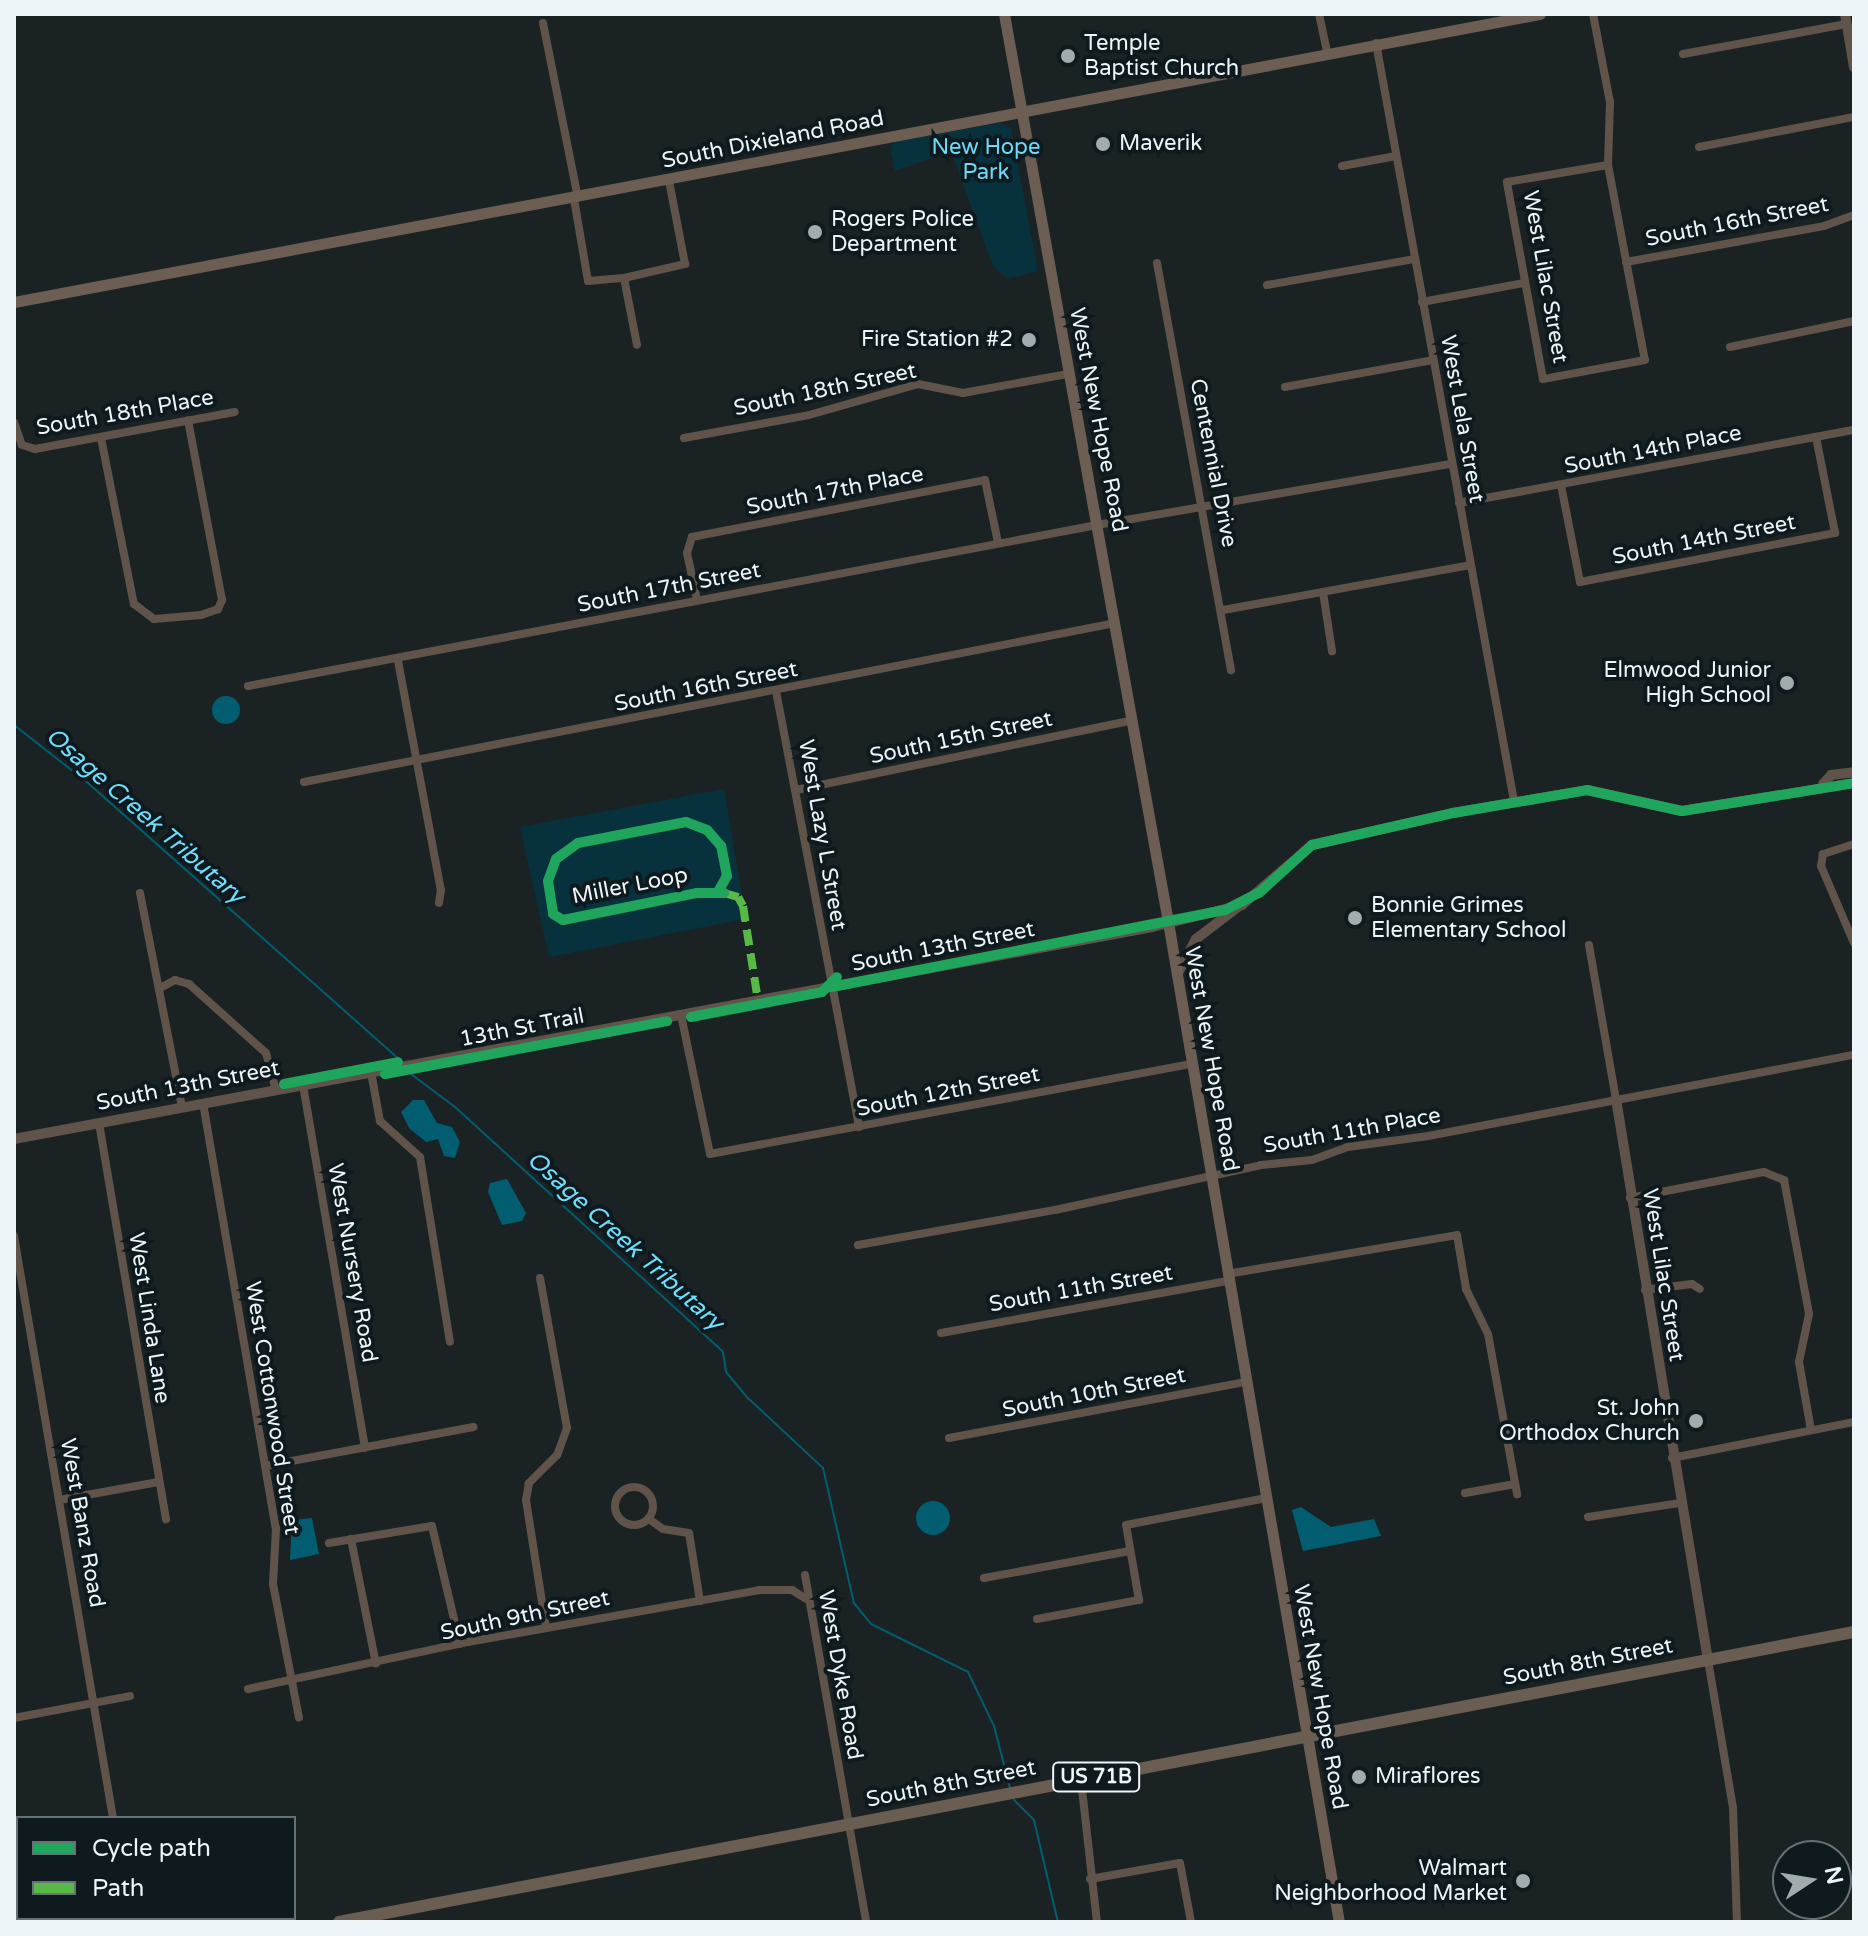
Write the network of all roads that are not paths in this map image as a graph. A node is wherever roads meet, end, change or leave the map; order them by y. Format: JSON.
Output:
{"nodes":[{"id":1,"x":1004,"y":14,"type":"edge"},
{"id":2,"x":1319,"y":14,"type":"edge"},
{"id":3,"x":1540,"y":14,"type":"edge"},
{"id":4,"x":1593,"y":14,"type":"edge"},
{"id":5,"x":1846,"y":19,"type":"edge"},
{"id":6,"x":543,"y":23,"type":"dead end"},
{"id":7,"x":1376,"y":43,"type":"junction"},
{"id":8,"x":1327,"y":52,"type":"junction"},
{"id":9,"x":1683,"y":54,"type":"dead end"},
{"id":10,"x":1854,"y":67,"type":"edge"},
{"id":11,"x":1019,"y":109,"type":"junction"},
{"id":12,"x":1854,"y":117,"type":"edge"},
{"id":13,"x":1699,"y":147,"type":"dead end"},
{"id":14,"x":1396,"y":156,"type":"junction"},
{"id":15,"x":1608,"y":165,"type":"junction"},
{"id":16,"x":1342,"y":166,"type":"dead end"},
{"id":17,"x":669,"y":181,"type":"junction"},
{"id":18,"x":576,"y":198,"type":"junction"},
{"id":19,"x":1854,"y":215,"type":"edge"},
{"id":20,"x":1414,"y":259,"type":"junction"},
{"id":21,"x":1626,"y":262,"type":"junction"},
{"id":22,"x":1157,"y":263,"type":"dead end"},
{"id":23,"x":624,"y":278,"type":"junction"},
{"id":24,"x":1524,"y":283,"type":"junction"},
{"id":25,"x":1267,"y":285,"type":"dead end"},
{"id":26,"x":14,"y":302,"type":"edge"},
{"id":27,"x":1422,"y":302,"type":"junction"},
{"id":28,"x":1854,"y":321,"type":"edge"},
{"id":29,"x":637,"y":345,"type":"dead end"},
{"id":30,"x":1730,"y":347,"type":"dead end"},
{"id":31,"x":1433,"y":360,"type":"junction"},
{"id":32,"x":1068,"y":374,"type":"junction"},
{"id":33,"x":1285,"y":387,"type":"dead end"},
{"id":34,"x":235,"y":412,"type":"dead end"},
{"id":35,"x":188,"y":420,"type":"junction"},
{"id":36,"x":14,"y":422,"type":"edge"},
{"id":37,"x":1854,"y":430,"type":"edge"},
{"id":38,"x":1816,"y":437,"type":"junction"},
{"id":39,"x":101,"y":438,"type":"junction"},
{"id":40,"x":684,"y":438,"type":"dead end"},
{"id":41,"x":1451,"y":464,"type":"junction"},
{"id":42,"x":1561,"y":485,"type":"junction"},
{"id":43,"x":1459,"y":503,"type":"junction"},
{"id":44,"x":1203,"y":508,"type":"junction"},
{"id":45,"x":1097,"y":525,"type":"junction"},
{"id":46,"x":998,"y":543,"type":"junction"},
{"id":47,"x":1470,"y":565,"type":"junction"},
{"id":48,"x":1323,"y":592,"type":"junction"},
{"id":49,"x":697,"y":600,"type":"junction"},
{"id":50,"x":1223,"y":610,"type":"junction"},
{"id":51,"x":1115,"y":623,"type":"junction"},
{"id":52,"x":1332,"y":651,"type":"dead end"},
{"id":53,"x":398,"y":661,"type":"junction"},
{"id":54,"x":1231,"y":670,"type":"dead end"},
{"id":55,"x":248,"y":686,"type":"dead end"},
{"id":56,"x":776,"y":691,"type":"junction"},
{"id":57,"x":1133,"y":720,"type":"junction"},
{"id":58,"x":416,"y":763,"type":"junction"},
{"id":59,"x":1854,"y":772,"type":"edge"},
{"id":60,"x":304,"y":782,"type":"dead end"},
{"id":61,"x":1854,"y":783,"type":"edge"},
{"id":62,"x":1823,"y":784,"type":"junction"},
{"id":63,"x":796,"y":790,"type":"junction"},
{"id":64,"x":1514,"y":801,"type":"junction"},
{"id":65,"x":1854,"y":844,"type":"edge"},
{"id":66,"x":140,"y":893,"type":"dead end"},
{"id":67,"x":439,"y":903,"type":"dead end"},
{"id":68,"x":1242,"y":905,"type":"junction"},
{"id":69,"x":1168,"y":922,"type":"junction"},
{"id":70,"x":1854,"y":943,"type":"edge"},
{"id":71,"x":1589,"y":945,"type":"dead end"},
{"id":72,"x":1177,"y":975,"type":"junction"},
{"id":73,"x":832,"y":987,"type":"junction"},
{"id":74,"x":160,"y":988,"type":"junction"},
{"id":75,"x":681,"y":1015,"type":"junction"},
{"id":76,"x":1854,"y":1055,"type":"edge"},
{"id":77,"x":1193,"y":1064,"type":"junction"},
{"id":78,"x":371,"y":1072,"type":"junction"},
{"id":79,"x":303,"y":1085,"type":"junction"},
{"id":80,"x":276,"y":1090,"type":"junction"},
{"id":81,"x":1616,"y":1099,"type":"junction"},
{"id":82,"x":203,"y":1103,"type":"junction"},
{"id":83,"x":182,"y":1107,"type":"junction"},
{"id":84,"x":99,"y":1123,"type":"junction"},
{"id":85,"x":859,"y":1127,"type":"junction"},
{"id":86,"x":14,"y":1139,"type":"edge"},
{"id":87,"x":1211,"y":1176,"type":"junction"},
{"id":88,"x":1630,"y":1198,"type":"junction"},
{"id":89,"x":14,"y":1236,"type":"edge"},
{"id":90,"x":858,"y":1245,"type":"dead end"},
{"id":91,"x":1227,"y":1277,"type":"junction"},
{"id":92,"x":540,"y":1278,"type":"dead end"},
{"id":93,"x":1700,"y":1289,"type":"dead end"},
{"id":94,"x":1644,"y":1290,"type":"junction"},
{"id":95,"x":941,"y":1333,"type":"dead end"},
{"id":96,"x":450,"y":1342,"type":"dead end"},
{"id":97,"x":1246,"y":1382,"type":"junction"},
{"id":98,"x":1854,"y":1422,"type":"edge"},
{"id":99,"x":473,"y":1427,"type":"dead end"},
{"id":100,"x":1811,"y":1430,"type":"junction"},
{"id":101,"x":949,"y":1438,"type":"dead end"},
{"id":102,"x":365,"y":1448,"type":"junction"},
{"id":103,"x":1672,"y":1458,"type":"junction"},
{"id":104,"x":265,"y":1466,"type":"junction"},
{"id":105,"x":158,"y":1482,"type":"junction"},
{"id":106,"x":1465,"y":1493,"type":"dead end"},
{"id":107,"x":1266,"y":1498,"type":"junction"},
{"id":108,"x":59,"y":1500,"type":"junction"},
{"id":109,"x":1679,"y":1503,"type":"junction"},
{"id":110,"x":1588,"y":1517,"type":"dead end"},
{"id":111,"x":166,"y":1519,"type":"dead end"},
{"id":112,"x":649,"y":1519,"type":"junction"},
{"id":113,"x":351,"y":1539,"type":"junction"},
{"id":114,"x":329,"y":1543,"type":"dead end"},
{"id":115,"x":1130,"y":1551,"type":"junction"},
{"id":116,"x":805,"y":1575,"type":"dead end"},
{"id":117,"x":984,"y":1578,"type":"dead end"},
{"id":118,"x":808,"y":1600,"type":"junction"},
{"id":119,"x":700,"y":1601,"type":"junction"},
{"id":120,"x":1037,"y":1619,"type":"dead end"},
{"id":121,"x":546,"y":1627,"type":"junction"},
{"id":122,"x":1854,"y":1632,"type":"edge"},
{"id":123,"x":460,"y":1644,"type":"junction"},
{"id":124,"x":1708,"y":1660,"type":"junction"},
{"id":125,"x":376,"y":1664,"type":"junction"},
{"id":126,"x":292,"y":1680,"type":"junction"},
{"id":127,"x":248,"y":1689,"type":"dead end"},
{"id":128,"x":130,"y":1696,"type":"dead end"},
{"id":129,"x":95,"y":1703,"type":"junction"},
{"id":130,"x":14,"y":1718,"type":"edge"},
{"id":131,"x":299,"y":1718,"type":"dead end"},
{"id":132,"x":1306,"y":1737,"type":"junction"},
{"id":133,"x":1081,"y":1780,"type":"junction"},
{"id":134,"x":113,"y":1816,"type":"edge"},
{"id":135,"x":849,"y":1824,"type":"junction"},
{"id":136,"x":1090,"y":1879,"type":"junction"},
{"id":137,"x":339,"y":1922,"type":"edge"},
{"id":138,"x":866,"y":1922,"type":"edge"},
{"id":139,"x":1097,"y":1922,"type":"edge"},
{"id":140,"x":1191,"y":1922,"type":"edge"},
{"id":141,"x":1339,"y":1922,"type":"edge"},
{"id":142,"x":1737,"y":1922,"type":"edge"}],
"edges":[{"from":1,"to":11,"type":"main road","name":"West New Hope Road"},
{"from":2,"to":8,"type":"street"},
{"from":3,"to":7,"type":"main road","name":"South Dixieland Road"},
{"from":4,"to":15,"type":"street"},
{"from":5,"to":9,"type":"street"},
{"from":5,"to":10,"type":"street"},
{"from":6,"to":18,"type":"street"},
{"from":7,"to":8,"type":"main road","name":"South Dixieland Road"},
{"from":7,"to":14,"type":"street","name":"West Lela Street"},
{"from":8,"to":11,"type":"main road","name":"South Dixieland Road"},
{"from":11,"to":17,"type":"main road","name":"South Dixieland Road"},
{"from":11,"to":32,"type":"main road","name":"West New Hope Road"},
{"from":12,"to":13,"type":"street"},
{"from":14,"to":16,"type":"street"},
{"from":14,"to":20,"type":"street","name":"West Lela Street"},
{"from":15,"to":21,"type":"street"},
{"from":15,"to":24,"type":"street","name":"West Lilac Street"},
{"from":17,"to":18,"type":"main road","name":"South Dixieland Road"},
{"from":17,"to":23,"type":"street"},
{"from":18,"to":23,"type":"street"},
{"from":18,"to":26,"type":"main road","name":"South Dixieland Road"},
{"from":19,"to":21,"type":"street","name":"South 16th Street"},
{"from":20,"to":25,"type":"street"},
{"from":20,"to":27,"type":"street","name":"West Lela Street"},
{"from":21,"to":24,"type":"street","name":"West Lilac Street"},
{"from":22,"to":44,"type":"street","name":"Centennial Drive"},
{"from":23,"to":29,"type":"street"},
{"from":24,"to":27,"type":"street"},
{"from":27,"to":31,"type":"street","name":"West Lela Street"},
{"from":28,"to":30,"type":"street"},
{"from":31,"to":33,"type":"street"},
{"from":31,"to":41,"type":"street","name":"West Lela Street"},
{"from":32,"to":40,"type":"street","name":"South 18th Street"},
{"from":32,"to":45,"type":"main road","name":"West New Hope Road"},
{"from":34,"to":35,"type":"street","name":"South 18th Place"},
{"from":35,"to":39,"type":"street","name":"South 18th Place"},
{"from":35,"to":39,"type":"street"},
{"from":36,"to":39,"type":"street","name":"South 18th Place"},
{"from":37,"to":38,"type":"street","name":"South 14th Place"},
{"from":38,"to":42,"type":"street","name":"South 14th Place"},
{"from":38,"to":42,"type":"street","name":"South 14th Street"},
{"from":41,"to":43,"type":"street","name":"West Lela Street"},
{"from":41,"to":44,"type":"street"},
{"from":42,"to":43,"type":"street","name":"South 14th Place"},
{"from":43,"to":47,"type":"street","name":"West Lela Street"},
{"from":44,"to":45,"type":"street"},
{"from":44,"to":50,"type":"street","name":"Centennial Drive"},
{"from":45,"to":46,"type":"street","name":"South 17th Street"},
{"from":45,"to":51,"type":"main road","name":"West New Hope Road"},
{"from":46,"to":49,"type":"street","name":"South 17th Street"},
{"from":46,"to":49,"type":"street","name":"South 17th Place"},
{"from":47,"to":48,"type":"street"},
{"from":47,"to":64,"type":"street","name":"West Lela Street"},
{"from":48,"to":50,"type":"street"},
{"from":48,"to":52,"type":"street"},
{"from":49,"to":53,"type":"street","name":"South 17th Street"},
{"from":50,"to":54,"type":"street","name":"Centennial Drive"},
{"from":51,"to":56,"type":"street","name":"South 16th Street"},
{"from":51,"to":57,"type":"main road","name":"West New Hope Road"},
{"from":53,"to":55,"type":"street","name":"South 17th Street"},
{"from":53,"to":58,"type":"street"},
{"from":56,"to":58,"type":"street","name":"South 16th Street"},
{"from":56,"to":63,"type":"street","name":"West Lazy L Street"},
{"from":57,"to":63,"type":"street","name":"South 15th Street"},
{"from":57,"to":69,"type":"main road","name":"West New Hope Road"},
{"from":58,"to":60,"type":"street","name":"South 16th Street"},
{"from":58,"to":67,"type":"street"},
{"from":59,"to":62,"type":"street","name":"South 13th Street"},
{"from":61,"to":62,"type":"street","name":"South 13th Street"},
{"from":62,"to":64,"type":"street","name":"South 13th Street"},
{"from":63,"to":73,"type":"street","name":"West Lazy L Street"},
{"from":64,"to":68,"type":"street","name":"South 13th Street"},
{"from":65,"to":70,"type":"street"},
{"from":66,"to":74,"type":"street"},
{"from":68,"to":69,"type":"street","name":"South 13th Street"},
{"from":68,"to":72,"type":"street"},
{"from":69,"to":72,"type":"main road","name":"West New Hope Road"},
{"from":69,"to":73,"type":"street","name":"South 13th Street"},
{"from":71,"to":81,"type":"street","name":"West Lilac Street"},
{"from":72,"to":77,"type":"main road","name":"West New Hope Road"},
{"from":73,"to":75,"type":"street","name":"South 13th Street"},
{"from":73,"to":85,"type":"street","name":"West Lazy L Street"},
{"from":74,"to":80,"type":"street"},
{"from":74,"to":83,"type":"street"},
{"from":75,"to":78,"type":"street","name":"South 13th Street"},
{"from":75,"to":85,"type":"street","name":"South 12th Street"},
{"from":76,"to":81,"type":"street","name":"South 11th Place"},
{"from":77,"to":85,"type":"street","name":"South 12th Street"},
{"from":77,"to":87,"type":"main road","name":"West New Hope Road"},
{"from":78,"to":79,"type":"street","name":"South 13th Street"},
{"from":78,"to":96,"type":"street"},
{"from":79,"to":80,"type":"street","name":"South 13th Street"},
{"from":79,"to":102,"type":"street","name":"West Nursery Road"},
{"from":80,"to":82,"type":"street","name":"South 13th Street"},
{"from":81,"to":87,"type":"street","name":"South 11th Place"},
{"from":81,"to":88,"type":"street","name":"West Lilac Street"},
{"from":82,"to":83,"type":"street","name":"South 13th Street"},
{"from":82,"to":104,"type":"street","name":"West Cottonwood Street"},
{"from":83,"to":84,"type":"street","name":"South 13th Street"},
{"from":84,"to":86,"type":"street","name":"South 13th Street"},
{"from":84,"to":105,"type":"street","name":"West Linda Lane"},
{"from":87,"to":90,"type":"street","name":"South 11th Place"},
{"from":87,"to":91,"type":"main road","name":"West New Hope Road"},
{"from":88,"to":94,"type":"street","name":"West Lilac Street"},
{"from":88,"to":100,"type":"street"},
{"from":89,"to":108,"type":"street","name":"West Banz Road"},
{"from":91,"to":95,"type":"street","name":"South 11th Street"},
{"from":91,"to":97,"type":"main road","name":"West New Hope Road"},
{"from":91,"to":106,"type":"street","name":"South 11th Street"},
{"from":92,"to":121,"type":"street"},
{"from":93,"to":94,"type":"street"},
{"from":94,"to":103,"type":"street","name":"West Lilac Street"},
{"from":97,"to":101,"type":"street","name":"South 10th Street"},
{"from":97,"to":107,"type":"main road","name":"West New Hope Road"},
{"from":98,"to":100,"type":"street"},
{"from":99,"to":102,"type":"street"},
{"from":100,"to":103,"type":"street"},
{"from":102,"to":104,"type":"street"},
{"from":103,"to":109,"type":"street","name":"West Lilac Street"},
{"from":104,"to":126,"type":"street","name":"West Cottonwood Street"},
{"from":105,"to":108,"type":"street"},
{"from":105,"to":111,"type":"street","name":"West Linda Lane"},
{"from":107,"to":115,"type":"street"},
{"from":107,"to":132,"type":"main road","name":"West New Hope Road"},
{"from":108,"to":129,"type":"street","name":"West Banz Road"},
{"from":109,"to":110,"type":"street"},
{"from":109,"to":124,"type":"street","name":"West Lilac Street"},
{"from":112,"to":112,"type":"street"},
{"from":112,"to":119,"type":"street"},
{"from":113,"to":114,"type":"street"},
{"from":113,"to":123,"type":"street"},
{"from":113,"to":125,"type":"street"},
{"from":115,"to":117,"type":"street"},
{"from":115,"to":120,"type":"street"},
{"from":116,"to":118,"type":"street","name":"West Dyke Road"},
{"from":118,"to":119,"type":"street","name":"South 9th Street"},
{"from":118,"to":135,"type":"street","name":"West Dyke Road"},
{"from":119,"to":121,"type":"street","name":"South 9th Street"},
{"from":121,"to":123,"type":"street","name":"South 9th Street"},
{"from":122,"to":124,"type":"main road","name":"South 8th Street","number":"US 71B"},
{"from":123,"to":125,"type":"street","name":"South 9th Street"},
{"from":124,"to":132,"type":"main road","name":"South 8th Street","number":"US 71B"},
{"from":124,"to":142,"type":"street"},
{"from":125,"to":126,"type":"street","name":"South 9th Street"},
{"from":126,"to":127,"type":"street","name":"South 9th Street"},
{"from":126,"to":131,"type":"street","name":"West Cottonwood Street"},
{"from":128,"to":129,"type":"street"},
{"from":129,"to":130,"type":"street"},
{"from":129,"to":134,"type":"street","name":"West Banz Road"},
{"from":132,"to":133,"type":"main road","name":"South 8th Street","number":"US 71B"},
{"from":132,"to":141,"type":"main road","name":"West New Hope Road"},
{"from":133,"to":135,"type":"main road","name":"South 8th Street","number":"US 71B"},
{"from":133,"to":136,"type":"street"},
{"from":135,"to":137,"type":"main road","name":"South 8th Street","number":"US 71B"},
{"from":135,"to":138,"type":"street","name":"West Dyke Road"},
{"from":136,"to":139,"type":"street"},
{"from":136,"to":140,"type":"street"}]}
